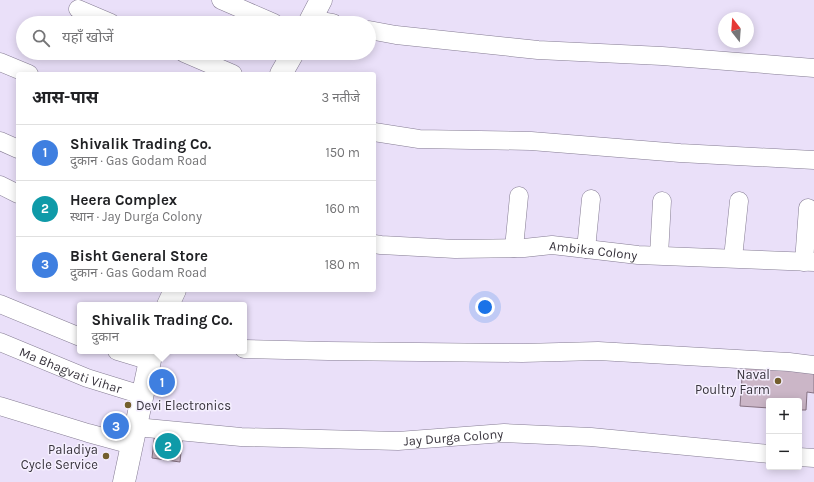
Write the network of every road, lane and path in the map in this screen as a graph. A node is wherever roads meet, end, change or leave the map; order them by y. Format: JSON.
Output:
{"nodes":[{"id":1,"x":221,"y":0,"type":"edge"},
{"id":2,"x":78,"y":9,"type":"dead end"},
{"id":3,"x":94,"y":16,"type":"edge"},
{"id":4,"x":258,"y":16,"type":"edge"},
{"id":5,"x":376,"y":31,"type":"edge"},
{"id":6,"x":200,"y":60,"type":"edge"},
{"id":7,"x":289,"y":60,"type":"edge"},
{"id":8,"x":0,"y":62,"type":"edge"},
{"id":9,"x":814,"y":68,"type":"edge"},
{"id":10,"x":24,"y":72,"type":"edge"},
{"id":11,"x":228,"y":72,"type":"edge"},
{"id":12,"x":283,"y":72,"type":"edge"},
{"id":13,"x":376,"y":132,"type":"edge"},
{"id":14,"x":0,"y":141,"type":"edge"},
{"id":15,"x":16,"y":148,"type":"edge"},
{"id":16,"x":814,"y":160,"type":"edge"},
{"id":17,"x":0,"y":185,"type":"edge"},
{"id":18,"x":16,"y":193,"type":"edge"},
{"id":19,"x":519,"y":196,"type":"dead end"},
{"id":20,"x":591,"y":199,"type":"dead end"},
{"id":21,"x":662,"y":201,"type":"dead end"},
{"id":22,"x":739,"y":201,"type":"dead end"},
{"id":23,"x":808,"y":208,"type":"dead end"},
{"id":24,"x":376,"y":244,"type":"edge"},
{"id":25,"x":514,"y":248,"type":"junction"},
{"id":26,"x":586,"y":249,"type":"junction"},
{"id":27,"x":659,"y":255,"type":"junction"},
{"id":28,"x":733,"y":258,"type":"junction"},
{"id":29,"x":809,"y":262,"type":"edge"},
{"id":30,"x":174,"y":292,"type":"edge"},
{"id":31,"x":169,"y":302,"type":"edge"},
{"id":32,"x":0,"y":304,"type":"edge"},
{"id":33,"x":77,"y":336,"type":"edge"},
{"id":34,"x":0,"y":342,"type":"edge"},
{"id":35,"x":247,"y":349,"type":"edge"},
{"id":36,"x":137,"y":354,"type":"edge"},
{"id":37,"x":151,"y":356,"type":"edge"},
{"id":38,"x":814,"y":365,"type":"edge"},
{"id":39,"x":142,"y":395,"type":"junction"},
{"id":40,"x":0,"y":406,"type":"edge"},
{"id":41,"x":134,"y":436,"type":"junction"},
{"id":42,"x":766,"y":454,"type":"edge"},
{"id":43,"x":802,"y":457,"type":"edge"},
{"id":44,"x":814,"y":458,"type":"edge"},
{"id":45,"x":124,"y":482,"type":"edge"}],
"edges":[{"from":1,"to":4,"type":"street"},
{"from":2,"to":3,"type":"street"},
{"from":5,"to":9,"type":"street"},
{"from":6,"to":11,"type":"street"},
{"from":7,"to":12,"type":"main road"},
{"from":8,"to":10,"type":"street"},
{"from":13,"to":16,"type":"street"},
{"from":14,"to":15,"type":"street"},
{"from":17,"to":18,"type":"street"},
{"from":19,"to":25,"type":"street"},
{"from":20,"to":26,"type":"street"},
{"from":21,"to":27,"type":"street"},
{"from":22,"to":28,"type":"street"},
{"from":23,"to":29,"type":"street"},
{"from":24,"to":25,"type":"street","name":"Ambika Colony"},
{"from":25,"to":26,"type":"street","name":"Ambika Colony"},
{"from":26,"to":27,"type":"street","name":"Ambika Colony"},
{"from":27,"to":28,"type":"street","name":"Ambika Colony"},
{"from":28,"to":29,"type":"street","name":"Ambika Colony"},
{"from":30,"to":31,"type":"main road"},
{"from":32,"to":33,"type":"street"},
{"from":34,"to":39,"type":"street","name":"Ma Bhagvati Vihar"},
{"from":35,"to":38,"type":"street"},
{"from":36,"to":37,"type":"street"},
{"from":37,"to":39,"type":"main road"},
{"from":39,"to":41,"type":"main road"},
{"from":40,"to":41,"type":"street","name":"Jay Durga Colony"},
{"from":41,"to":42,"type":"street","name":"Jay Durga Colony"},
{"from":41,"to":45,"type":"main road"},
{"from":43,"to":44,"type":"street"}]}
